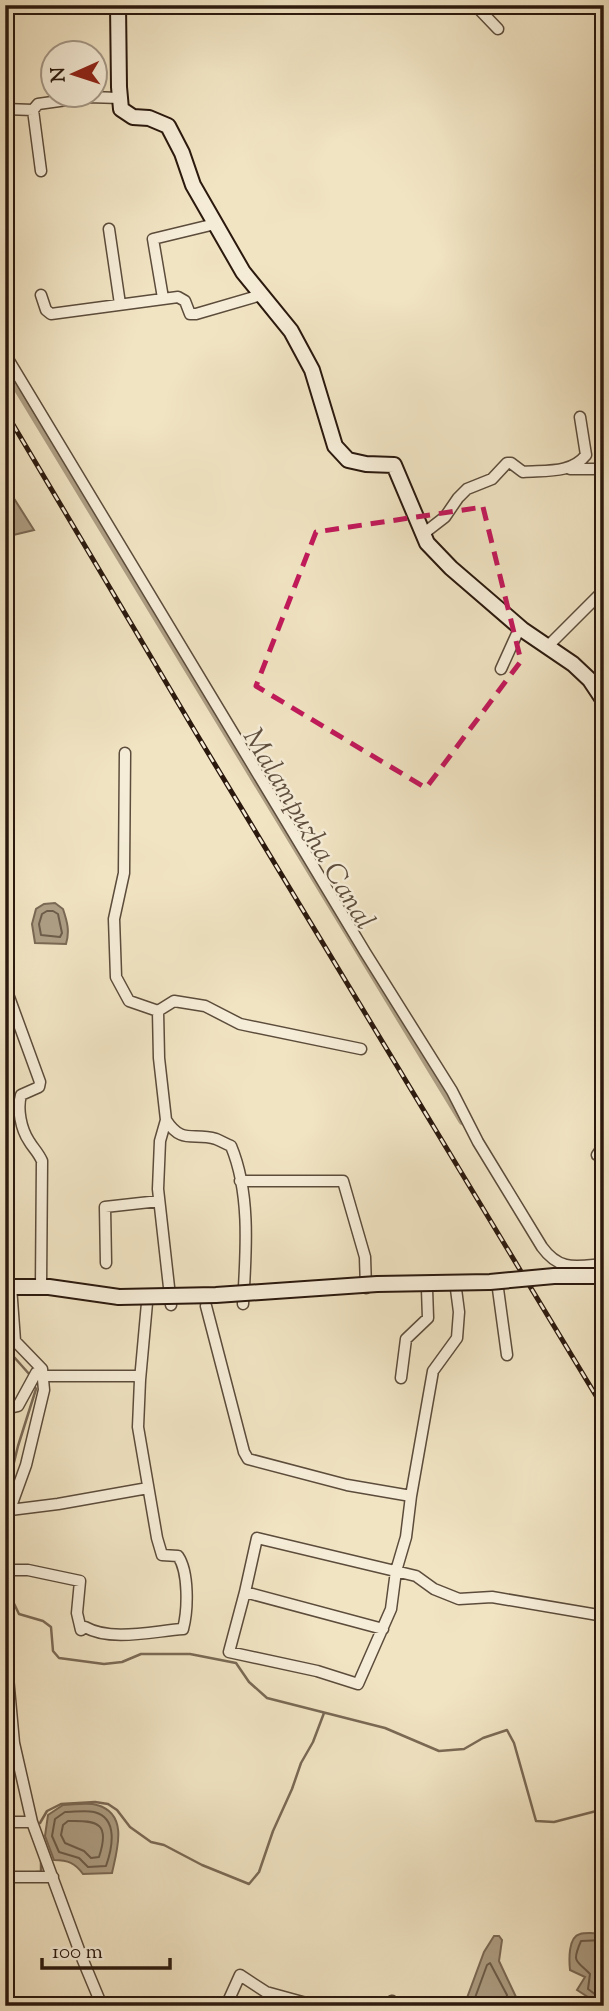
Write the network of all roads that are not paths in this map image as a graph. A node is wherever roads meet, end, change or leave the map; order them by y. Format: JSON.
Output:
{"nodes":[{"id":1,"x":118,"y":5,"type":"edge"},
{"id":2,"x":475,"y":5,"type":"edge"},
{"id":3,"x":498,"y":29,"type":"dead end"},
{"id":4,"x":120,"y":98,"type":"junction"},
{"id":5,"x":5,"y":109,"type":"edge"},
{"id":6,"x":33,"y":110,"type":"junction"},
{"id":7,"x":41,"y":171,"type":"dead end"},
{"id":8,"x":215,"y":224,"type":"junction"},
{"id":9,"x":109,"y":229,"type":"dead end"},
{"id":10,"x":41,"y":295,"type":"dead end"},
{"id":11,"x":261,"y":295,"type":"junction"},
{"id":12,"x":163,"y":298,"type":"junction"},
{"id":13,"x":120,"y":304,"type":"junction"},
{"id":14,"x":5,"y":354,"type":"edge"},
{"id":15,"x":580,"y":417,"type":"dead end"},
{"id":16,"x":604,"y":469,"type":"edge"},
{"id":17,"x":566,"y":470,"type":"junction"},
{"id":18,"x":423,"y":534,"type":"junction"},
{"id":19,"x":604,"y":590,"type":"edge"},
{"id":20,"x":520,"y":628,"type":"junction"},
{"id":21,"x":547,"y":647,"type":"junction"},
{"id":22,"x":501,"y":669,"type":"dead end"},
{"id":23,"x":604,"y":701,"type":"edge"},
{"id":24,"x":125,"y":753,"type":"dead end"},
{"id":25,"x":5,"y":986,"type":"edge"},
{"id":26,"x":158,"y":1011,"type":"junction"},
{"id":27,"x":361,"y":1049,"type":"dead end"},
{"id":28,"x":166,"y":1120,"type":"junction"},
{"id":29,"x":604,"y":1145,"type":"edge"},
{"id":30,"x":597,"y":1155,"type":"dead end"},
{"id":31,"x":240,"y":1181,"type":"junction"},
{"id":32,"x":159,"y":1201,"type":"junction"},
{"id":33,"x":106,"y":1263,"type":"dead end"},
{"id":34,"x":604,"y":1264,"type":"edge"},
{"id":35,"x":580,"y":1265,"type":"junction"},
{"id":36,"x":604,"y":1276,"type":"edge"},
{"id":37,"x":585,"y":1284,"type":"dead end"},
{"id":38,"x":8,"y":1287,"type":"edge"},
{"id":39,"x":41,"y":1287,"type":"junction"},
{"id":40,"x":366,"y":1288,"type":"dead end"},
{"id":41,"x":427,"y":1289,"type":"dead end"},
{"id":42,"x":456,"y":1289,"type":"dead end"},
{"id":43,"x":498,"y":1289,"type":"dead end"},
{"id":44,"x":147,"y":1303,"type":"dead end"},
{"id":45,"x":243,"y":1304,"type":"dead end"},
{"id":46,"x":171,"y":1305,"type":"dead end"},
{"id":47,"x":206,"y":1306,"type":"dead end"},
{"id":48,"x":507,"y":1355,"type":"dead end"},
{"id":49,"x":40,"y":1373,"type":"junction"},
{"id":50,"x":401,"y":1378,"type":"dead end"},
{"id":51,"x":140,"y":1380,"type":"junction"},
{"id":52,"x":5,"y":1409,"type":"edge"},
{"id":53,"x":148,"y":1488,"type":"junction"},
{"id":54,"x":411,"y":1496,"type":"junction"},
{"id":55,"x":10,"y":1510,"type":"junction"},
{"id":56,"x":5,"y":1523,"type":"edge"},
{"id":57,"x":5,"y":1570,"type":"edge"},
{"id":58,"x":396,"y":1571,"type":"junction"},
{"id":59,"x":245,"y":1592,"type":"junction"},
{"id":60,"x":604,"y":1616,"type":"edge"},
{"id":61,"x":383,"y":1629,"type":"junction"},
{"id":62,"x":5,"y":1644,"type":"edge"},
{"id":63,"x":5,"y":1822,"type":"edge"},
{"id":64,"x":32,"y":1822,"type":"junction"},
{"id":65,"x":5,"y":1877,"type":"edge"},
{"id":66,"x":53,"y":1877,"type":"junction"},
{"id":67,"x":102,"y":2006,"type":"edge"},
{"id":68,"x":226,"y":2006,"type":"edge"},
{"id":69,"x":317,"y":2006,"type":"edge"},
{"id":70,"x":388,"y":2006,"type":"edge"},
{"id":71,"x":397,"y":2006,"type":"edge"}],
"edges":[{"from":1,"to":4,"type":"street"},
{"from":2,"to":3,"type":"street"},
{"from":4,"to":6,"type":"street"},
{"from":4,"to":8,"type":"street"},
{"from":5,"to":6,"type":"street"},
{"from":6,"to":7,"type":"street"},
{"from":8,"to":11,"type":"street"},
{"from":8,"to":12,"type":"street"},
{"from":9,"to":13,"type":"street"},
{"from":10,"to":13,"type":"street"},
{"from":11,"to":12,"type":"street"},
{"from":11,"to":18,"type":"street"},
{"from":12,"to":13,"type":"street"},
{"from":14,"to":35,"type":"street"},
{"from":15,"to":17,"type":"street"},
{"from":16,"to":17,"type":"street"},
{"from":17,"to":18,"type":"street"},
{"from":18,"to":20,"type":"street"},
{"from":19,"to":21,"type":"street"},
{"from":20,"to":21,"type":"street"},
{"from":20,"to":22,"type":"street"},
{"from":21,"to":23,"type":"street"},
{"from":24,"to":26,"type":"street"},
{"from":25,"to":39,"type":"street"},
{"from":26,"to":27,"type":"street"},
{"from":26,"to":28,"type":"street"},
{"from":28,"to":31,"type":"street"},
{"from":28,"to":32,"type":"street"},
{"from":29,"to":30,"type":"street"},
{"from":31,"to":40,"type":"street"},
{"from":31,"to":45,"type":"street"},
{"from":32,"to":33,"type":"street"},
{"from":32,"to":46,"type":"street"},
{"from":34,"to":35,"type":"street"},
{"from":35,"to":37,"type":"street","bridge":true},
{"from":36,"to":39,"type":"street","bridge":true},
{"from":38,"to":39,"type":"street"},
{"from":38,"to":49,"type":"street"},
{"from":41,"to":50,"type":"street"},
{"from":42,"to":54,"type":"street"},
{"from":43,"to":48,"type":"street"},
{"from":44,"to":51,"type":"street"},
{"from":47,"to":54,"type":"street"},
{"from":49,"to":51,"type":"street"},
{"from":49,"to":52,"type":"street"},
{"from":49,"to":55,"type":"street"},
{"from":51,"to":53,"type":"street"},
{"from":53,"to":55,"type":"street"},
{"from":53,"to":57,"type":"street"},
{"from":54,"to":58,"type":"street"},
{"from":55,"to":56,"type":"street"},
{"from":58,"to":59,"type":"street"},
{"from":58,"to":60,"type":"street"},
{"from":58,"to":61,"type":"street"},
{"from":59,"to":61,"type":"street"},
{"from":59,"to":61,"type":"street"},
{"from":62,"to":64,"type":"street"},
{"from":63,"to":64,"type":"street"},
{"from":64,"to":66,"type":"street"},
{"from":65,"to":66,"type":"street"},
{"from":66,"to":67,"type":"street"},
{"from":68,"to":69,"type":"street"},
{"from":70,"to":71,"type":"street"}]}
